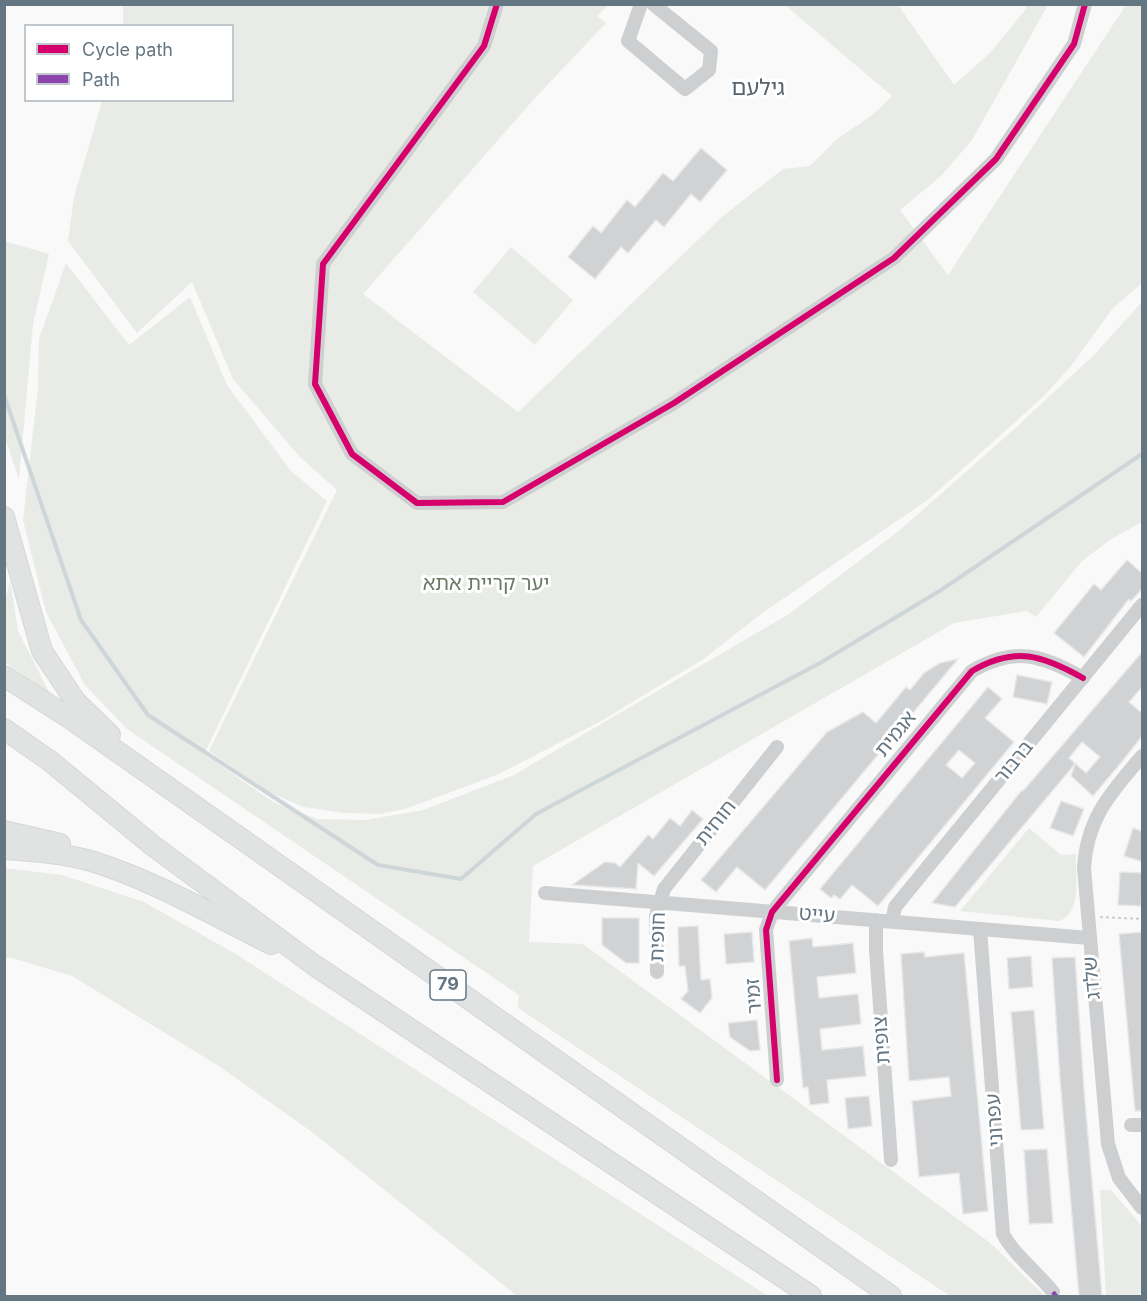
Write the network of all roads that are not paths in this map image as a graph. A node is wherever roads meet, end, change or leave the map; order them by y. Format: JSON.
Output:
{"nodes":[{"id":1,"x":497,"y":4,"type":"edge"},
{"id":2,"x":641,"y":4,"type":"edge"},
{"id":3,"x":653,"y":4,"type":"edge"},
{"id":4,"x":1085,"y":4,"type":"edge"},
{"id":5,"x":4,"y":517,"type":"edge"},
{"id":6,"x":1143,"y":605,"type":"edge"},
{"id":7,"x":4,"y":676,"type":"edge"},
{"id":8,"x":1083,"y":678,"type":"junction"},
{"id":9,"x":10,"y":733,"type":"edge"},
{"id":10,"x":777,"y":747,"type":"dead end"},
{"id":11,"x":1143,"y":756,"type":"edge"},
{"id":12,"x":162,"y":784,"type":"junction"},
{"id":13,"x":4,"y":831,"type":"edge"},
{"id":14,"x":4,"y":849,"type":"edge"},
{"id":15,"x":91,"y":861,"type":"junction"},
{"id":16,"x":545,"y":892,"type":"dead end"},
{"id":17,"x":659,"y":902,"type":"junction"},
{"id":18,"x":772,"y":912,"type":"junction"},
{"id":19,"x":876,"y":920,"type":"junction"},
{"id":20,"x":892,"y":922,"type":"junction"},
{"id":21,"x":981,"y":929,"type":"junction"},
{"id":22,"x":1089,"y":938,"type":"junction"},
{"id":23,"x":314,"y":965,"type":"junction"},
{"id":24,"x":657,"y":972,"type":"dead end"},
{"id":25,"x":777,"y":1080,"type":"dead end"},
{"id":26,"x":891,"y":1160,"type":"dead end"},
{"id":27,"x":1143,"y":1208,"type":"edge"},
{"id":28,"x":1053,"y":1292,"type":"dead end"},
{"id":29,"x":811,"y":1296,"type":"edge"},
{"id":30,"x":891,"y":1296,"type":"edge"}],
"edges":[{"from":1,"to":4,"type":"street"},
{"from":2,"to":3,"type":"street"},
{"from":5,"to":12,"type":"highway"},
{"from":6,"to":8,"type":"street","name":"ברבור"},
{"from":7,"to":12,"type":"highway","number":"79"},
{"from":8,"to":18,"type":"street","name":"אגמית"},
{"from":8,"to":20,"type":"street","name":"ברבור"},
{"from":9,"to":23,"type":"highway"},
{"from":10,"to":17,"type":"street","name":"חוחית"},
{"from":11,"to":22,"type":"street","name":"שלדג"},
{"from":12,"to":30,"type":"highway","number":"79"},
{"from":13,"to":15,"type":"highway"},
{"from":14,"to":15,"type":"highway"},
{"from":15,"to":23,"type":"highway"},
{"from":16,"to":17,"type":"street","name":"עייט"},
{"from":17,"to":18,"type":"street","name":"עייט"},
{"from":17,"to":24,"type":"street","name":"חופית"},
{"from":18,"to":19,"type":"street","name":"עייט"},
{"from":18,"to":25,"type":"street","name":"זמיר"},
{"from":19,"to":20,"type":"street","name":"עייט"},
{"from":19,"to":26,"type":"street","name":"צופית"},
{"from":20,"to":21,"type":"street","name":"עייט"},
{"from":21,"to":22,"type":"street","name":"עייט"},
{"from":21,"to":28,"type":"street","name":"עפרוני"},
{"from":22,"to":27,"type":"street","name":"שלדג"},
{"from":23,"to":29,"type":"highway"}]}
